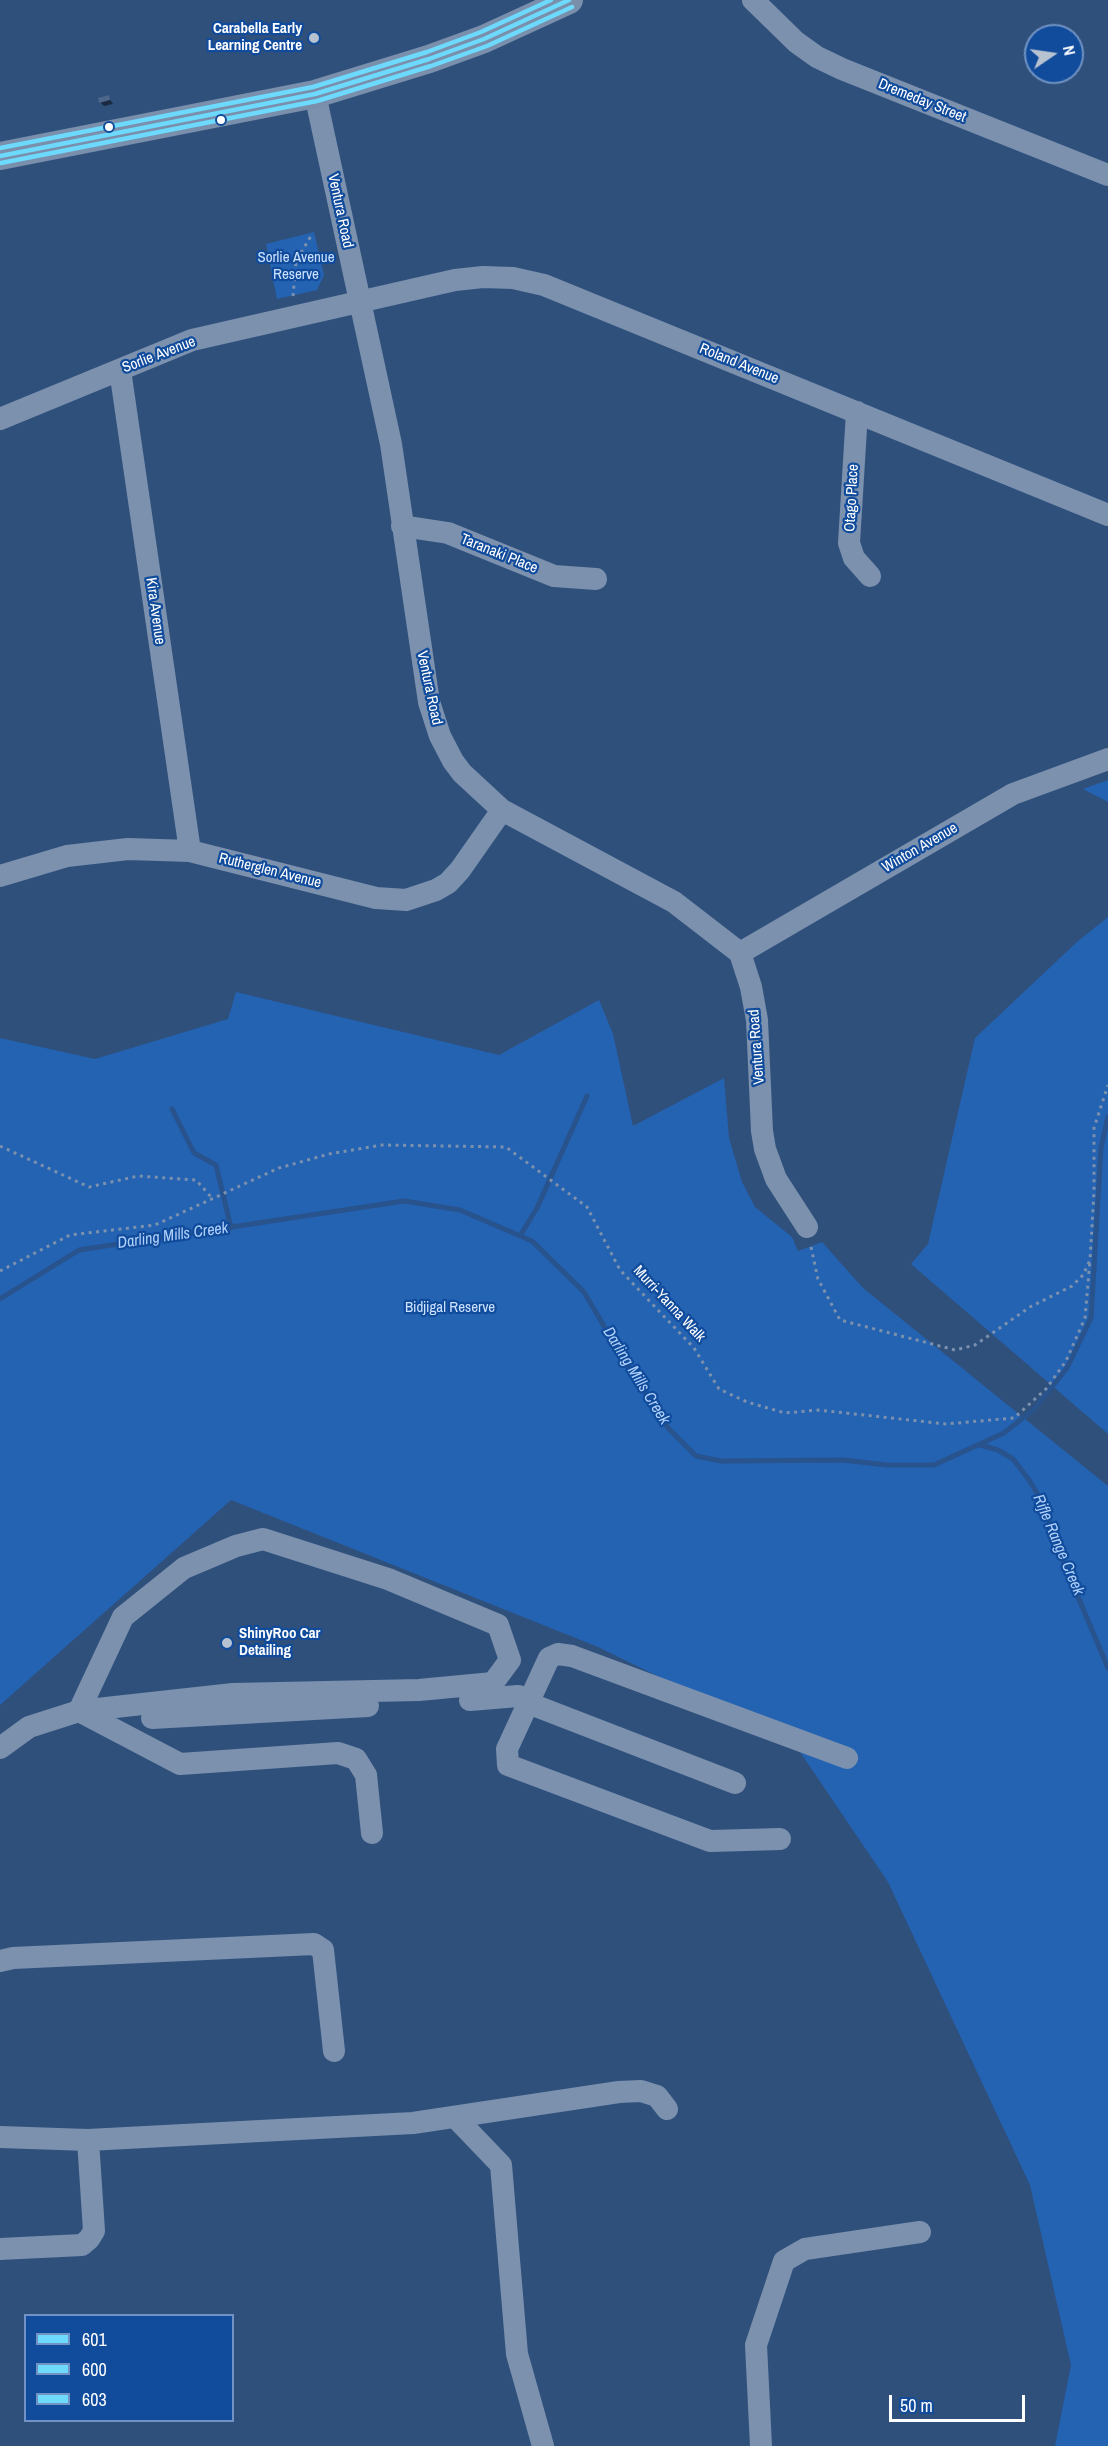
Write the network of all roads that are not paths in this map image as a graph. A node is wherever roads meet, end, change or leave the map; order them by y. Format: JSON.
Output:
{"nodes":[{"id":1,"x":569,"y":0,"type":"edge"},
{"id":2,"x":753,"y":0,"type":"edge"},
{"id":3,"x":315,"y":94,"type":"junction"},
{"id":4,"x":0,"y":156,"type":"edge"},
{"id":5,"x":1108,"y":175,"type":"edge"},
{"id":6,"x":359,"y":302,"type":"junction"},
{"id":7,"x":120,"y":370,"type":"junction"},
{"id":8,"x":857,"y":412,"type":"junction"},
{"id":9,"x":0,"y":419,"type":"edge"},
{"id":10,"x":1108,"y":515,"type":"edge"},
{"id":11,"x":402,"y":526,"type":"junction"},
{"id":12,"x":870,"y":576,"type":"dead end"},
{"id":13,"x":596,"y":579,"type":"dead end"},
{"id":14,"x":1108,"y":759,"type":"edge"},
{"id":15,"x":502,"y":810,"type":"junction"},
{"id":16,"x":190,"y":851,"type":"junction"},
{"id":17,"x":0,"y":876,"type":"edge"},
{"id":18,"x":740,"y":953,"type":"junction"},
{"id":19,"x":807,"y":1227,"type":"road end"},
{"id":20,"x":529,"y":1701,"type":"junction"},
{"id":21,"x":79,"y":1711,"type":"junction"},
{"id":22,"x":100,"y":1722,"type":"junction"},
{"id":23,"x":0,"y":1748,"type":"edge"},
{"id":24,"x":847,"y":1758,"type":"dead end"},
{"id":25,"x":735,"y":1783,"type":"dead end"},
{"id":26,"x":372,"y":1833,"type":"dead end"},
{"id":27,"x":780,"y":1839,"type":"dead end"},
{"id":28,"x":0,"y":1961,"type":"edge"},
{"id":29,"x":334,"y":2051,"type":"dead end"},
{"id":30,"x":667,"y":2109,"type":"dead end"},
{"id":31,"x":455,"y":2117,"type":"junction"},
{"id":32,"x":0,"y":2137,"type":"edge"},
{"id":33,"x":27,"y":2140,"type":"junction"},
{"id":34,"x":88,"y":2140,"type":"junction"},
{"id":35,"x":0,"y":2151,"type":"edge"},
{"id":36,"x":920,"y":2232,"type":"dead end"},
{"id":37,"x":0,"y":2249,"type":"edge"},
{"id":38,"x":543,"y":2446,"type":"edge"},
{"id":39,"x":761,"y":2446,"type":"edge"}],
"edges":[{"from":1,"to":3,"type":"main road"},
{"from":2,"to":5,"type":"street","name":"Dremeday Street"},
{"from":3,"to":4,"type":"main road"},
{"from":3,"to":6,"type":"street","name":"Ventura Road"},
{"from":6,"to":7,"type":"street","name":"Sorlie Avenue"},
{"from":6,"to":8,"type":"street","name":"Roland Avenue"},
{"from":6,"to":11,"type":"street","name":"Ventura Road"},
{"from":7,"to":9,"type":"street","name":"Sorlie Avenue"},
{"from":7,"to":16,"type":"street","name":"Kira Avenue"},
{"from":8,"to":10,"type":"street","name":"Roland Avenue"},
{"from":8,"to":12,"type":"street","name":"Otago Place"},
{"from":11,"to":13,"type":"street","name":"Taranaki Place"},
{"from":11,"to":15,"type":"street","name":"Ventura Road"},
{"from":14,"to":18,"type":"street","name":"Winton Avenue"},
{"from":15,"to":16,"type":"street","name":"Rutherglen Avenue"},
{"from":15,"to":18,"type":"street","name":"Ventura Road"},
{"from":16,"to":17,"type":"street","name":"Rutherglen Avenue"},
{"from":18,"to":19,"type":"street","name":"Ventura Road"},
{"from":20,"to":22,"type":"street"},
{"from":20,"to":24,"type":"street"},
{"from":20,"to":25,"type":"street"},
{"from":20,"to":27,"type":"street"},
{"from":21,"to":21,"type":"street"},
{"from":21,"to":22,"type":"street"},
{"from":21,"to":23,"type":"street"},
{"from":22,"to":26,"type":"street"},
{"from":28,"to":29,"type":"street"},
{"from":30,"to":31,"type":"street"},
{"from":31,"to":34,"type":"street"},
{"from":31,"to":38,"type":"street"},
{"from":32,"to":33,"type":"street"},
{"from":33,"to":34,"type":"street"},
{"from":33,"to":35,"type":"street"},
{"from":34,"to":37,"type":"street"},
{"from":36,"to":39,"type":"street"}]}
